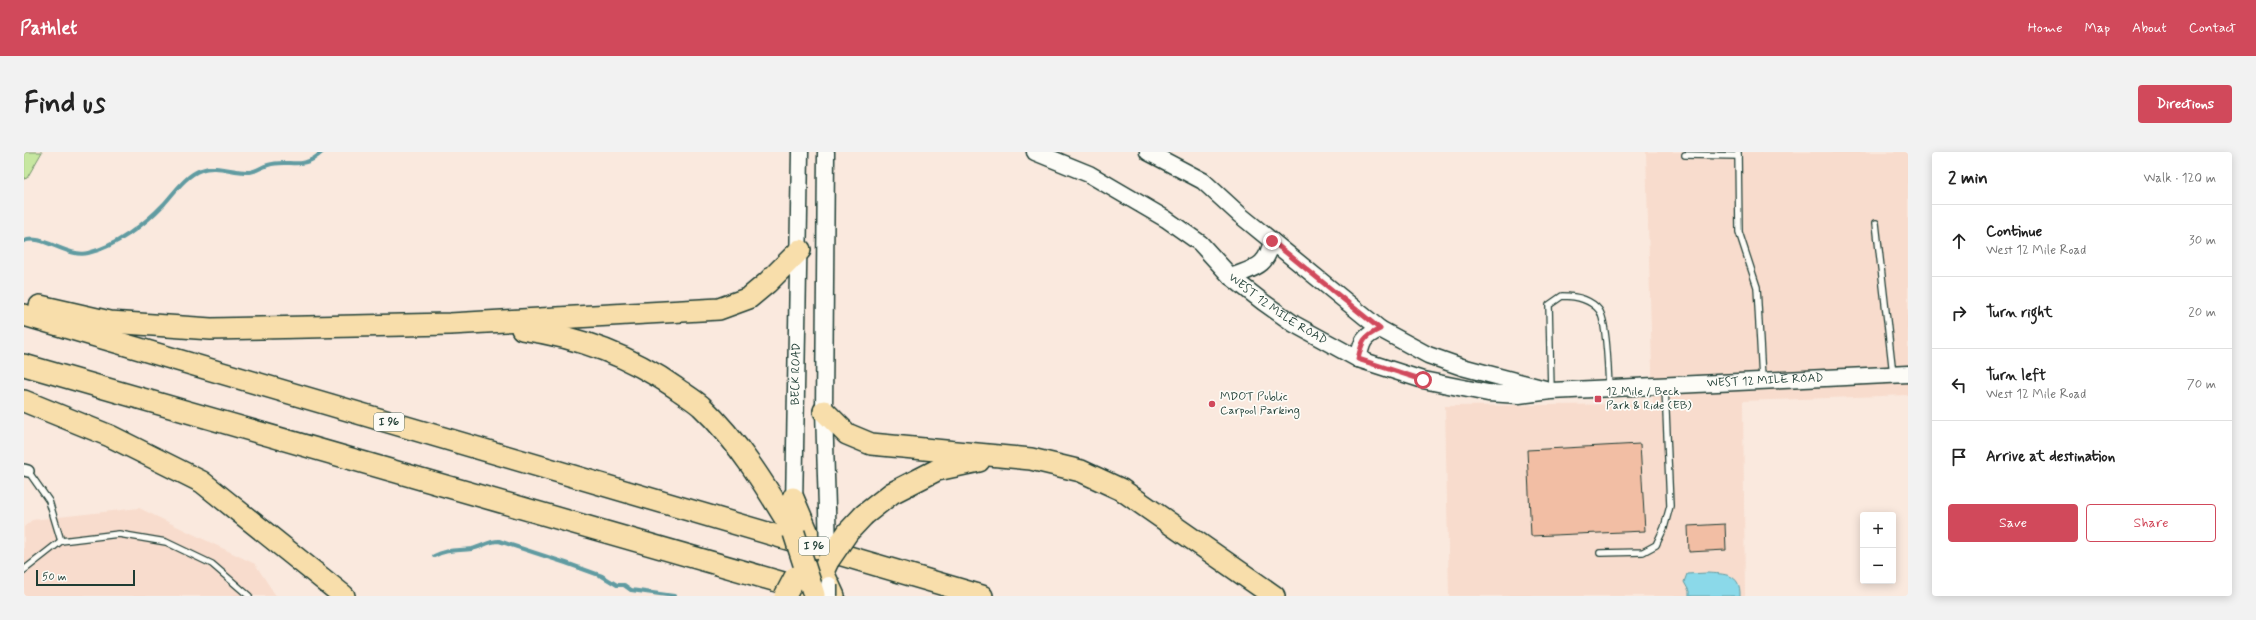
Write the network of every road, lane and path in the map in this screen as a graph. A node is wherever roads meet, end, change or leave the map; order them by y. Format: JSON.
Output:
{"nodes":[{"id":1,"x":800,"y":152,"type":"edge"},
{"id":2,"x":826,"y":152,"type":"edge"},
{"id":3,"x":1035,"y":152,"type":"edge"},
{"id":4,"x":1148,"y":152,"type":"edge"},
{"id":5,"x":1738,"y":154,"type":"edge"},
{"id":6,"x":1685,"y":155,"type":"dead end"},
{"id":7,"x":1876,"y":223,"type":"dead end"},
{"id":8,"x":1272,"y":241,"type":"junction"},
{"id":9,"x":800,"y":250,"type":"junction"},
{"id":10,"x":1231,"y":277,"type":"junction"},
{"id":11,"x":24,"y":302,"type":"edge"},
{"id":12,"x":24,"y":315,"type":"edge"},
{"id":13,"x":450,"y":324,"type":"junction"},
{"id":14,"x":1380,"y":329,"type":"junction"},
{"id":15,"x":1358,"y":359,"type":"junction"},
{"id":16,"x":24,"y":365,"type":"edge"},
{"id":17,"x":1901,"y":374,"type":"edge"},
{"id":18,"x":1763,"y":381,"type":"junction"},
{"id":19,"x":1665,"y":386,"type":"junction"},
{"id":20,"x":1609,"y":388,"type":"junction"},
{"id":21,"x":1551,"y":391,"type":"junction"},
{"id":22,"x":24,"y":401,"type":"edge"},
{"id":23,"x":824,"y":411,"type":"junction"},
{"id":24,"x":1031,"y":459,"type":"junction"},
{"id":25,"x":26,"y":470,"type":"edge"},
{"id":26,"x":794,"y":498,"type":"junction"},
{"id":27,"x":827,"y":508,"type":"joint"},
{"id":28,"x":794,"y":533,"type":"junction"},
{"id":29,"x":61,"y":541,"type":"junction"},
{"id":30,"x":1600,"y":554,"type":"dead end"},
{"id":31,"x":24,"y":570,"type":"edge"},
{"id":32,"x":817,"y":582,"type":"edge"},
{"id":33,"x":249,"y":596,"type":"edge"},
{"id":34,"x":344,"y":596,"type":"edge"},
{"id":35,"x":785,"y":596,"type":"edge"},
{"id":36,"x":982,"y":596,"type":"edge"},
{"id":37,"x":1274,"y":596,"type":"edge"}],
"edges":[{"from":1,"to":9,"type":"main road","name":"BECK ROAD"},
{"from":2,"to":23,"type":"main road"},
{"from":3,"to":10,"type":"main road","name":"WEST 12 MILE ROAD"},
{"from":4,"to":8,"type":"main road","name":"WEST 12 MILE ROAD"},
{"from":5,"to":6,"type":"lane"},
{"from":5,"to":18,"type":"lane"},
{"from":7,"to":17,"type":"lane"},
{"from":8,"to":10,"type":"main road"},
{"from":8,"to":14,"type":"main road","name":"WEST 12 MILE ROAD"},
{"from":9,"to":13,"type":"highway"},
{"from":9,"to":26,"type":"main road","name":"BECK ROAD"},
{"from":10,"to":15,"type":"main road","name":"WEST 12 MILE ROAD"},
{"from":11,"to":13,"type":"highway"},
{"from":12,"to":36,"type":"highway","number":"I 96"},
{"from":13,"to":28,"type":"highway"},
{"from":14,"to":15,"type":"main road"},
{"from":14,"to":21,"type":"main road","name":"WEST 12 MILE ROAD"},
{"from":15,"to":21,"type":"main road","name":"WEST 12 MILE ROAD"},
{"from":16,"to":32,"type":"highway"},
{"from":17,"to":18,"type":"main road","name":"WEST 12 MILE ROAD"},
{"from":18,"to":19,"type":"main road","name":"WEST 12 MILE ROAD"},
{"from":19,"to":20,"type":"main road","name":"WEST 12 MILE ROAD"},
{"from":19,"to":30,"type":"lane"},
{"from":20,"to":21,"type":"main road","name":"WEST 12 MILE ROAD"},
{"from":20,"to":21,"type":"lane"},
{"from":22,"to":34,"type":"highway"},
{"from":23,"to":24,"type":"highway"},
{"from":23,"to":27,"type":"main road"},
{"from":24,"to":32,"type":"highway","bridge":true},
{"from":24,"to":37,"type":"highway"},
{"from":25,"to":29,"type":"lane"},
{"from":26,"to":28,"type":"main road","name":"BECK ROAD"},
{"from":26,"to":32,"type":"highway"},
{"from":27,"to":32,"type":"highway"},
{"from":28,"to":32,"type":"highway","bridge":true},
{"from":29,"to":31,"type":"lane"},
{"from":29,"to":33,"type":"lane"},
{"from":32,"to":35,"type":"highway","bridge":true}]}
